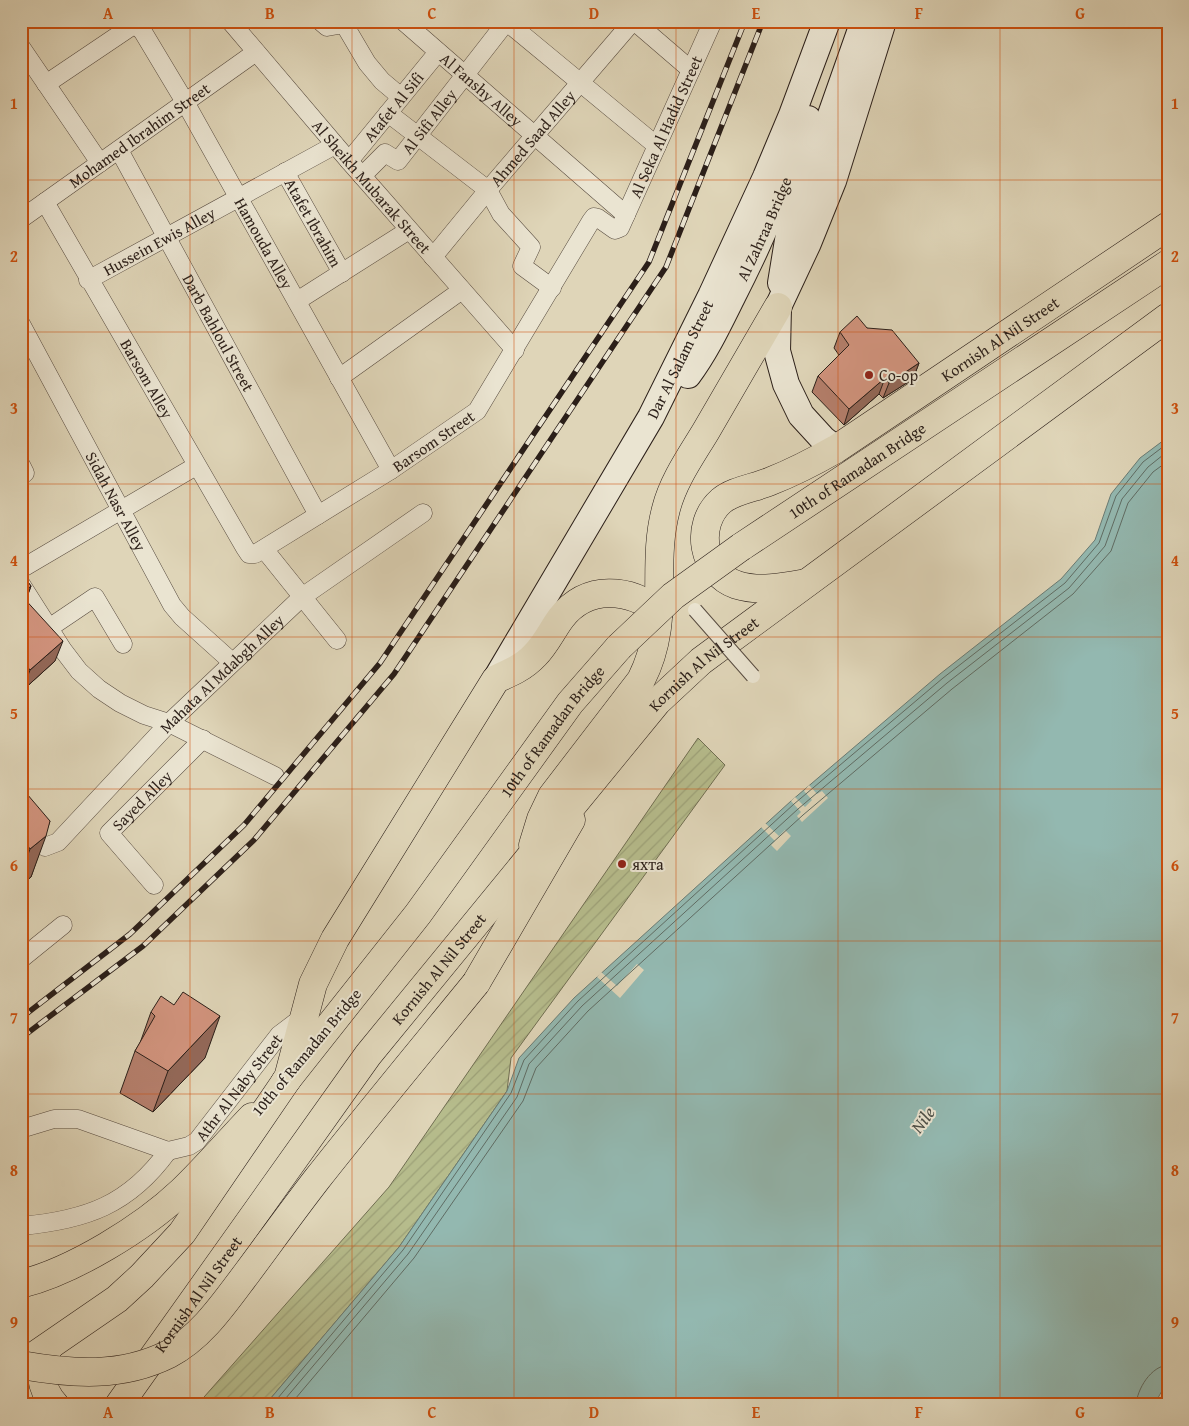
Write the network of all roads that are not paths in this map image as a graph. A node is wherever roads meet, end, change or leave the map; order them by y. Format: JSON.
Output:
{"nodes":[{"id":1,"x":230,"y":21,"type":"edge"},
{"id":2,"x":320,"y":21,"type":"edge"},
{"id":3,"x":404,"y":21,"type":"edge"},
{"id":4,"x":507,"y":21,"type":"edge"},
{"id":5,"x":634,"y":21,"type":"edge"},
{"id":6,"x":712,"y":21,"type":"edge"},
{"id":7,"x":827,"y":21,"type":"edge"},
{"id":8,"x":840,"y":21,"type":"edge"},
{"id":9,"x":864,"y":21,"type":"edge"},
{"id":10,"x":884,"y":21,"type":"edge"},
{"id":11,"x":133,"y":23,"type":"edge"},
{"id":12,"x":21,"y":48,"type":"edge"},
{"id":13,"x":256,"y":52,"type":"junction"},
{"id":14,"x":438,"y":52,"type":"junction"},
{"id":15,"x":691,"y":70,"type":"junction"},
{"id":16,"x":465,"y":75,"type":"junction"},
{"id":17,"x":46,"y":84,"type":"junction"},
{"id":18,"x":580,"y":84,"type":"junction"},
{"id":19,"x":401,"y":97,"type":"junction"},
{"id":20,"x":186,"y":102,"type":"junction"},
{"id":21,"x":388,"y":114,"type":"junction"},
{"id":22,"x":418,"y":135,"type":"junction"},
{"id":23,"x":535,"y":136,"type":"junction"},
{"id":24,"x":335,"y":145,"type":"junction"},
{"id":25,"x":657,"y":146,"type":"junction"},
{"id":26,"x":119,"y":150,"type":"junction"},
{"id":27,"x":348,"y":161,"type":"junction"},
{"id":28,"x":100,"y":163,"type":"junction"},
{"id":29,"x":285,"y":172,"type":"junction"},
{"id":30,"x":362,"y":176,"type":"junction"},
{"id":31,"x":488,"y":190,"type":"junction"},
{"id":32,"x":240,"y":197,"type":"junction"},
{"id":33,"x":45,"y":202,"type":"junction"},
{"id":34,"x":626,"y":215,"type":"junction"},
{"id":35,"x":21,"y":219,"type":"edge"},
{"id":36,"x":1168,"y":226,"type":"edge"},
{"id":37,"x":409,"y":230,"type":"junction"},
{"id":38,"x":618,"y":231,"type":"joint"},
{"id":39,"x":166,"y":238,"type":"junction"},
{"id":40,"x":433,"y":257,"type":"junction"},
{"id":41,"x":1168,"y":264,"type":"edge"},
{"id":42,"x":342,"y":272,"type":"junction"},
{"id":43,"x":88,"y":280,"type":"junction"},
{"id":44,"x":552,"y":288,"type":"junction"},
{"id":45,"x":462,"y":290,"type":"junction"},
{"id":46,"x":297,"y":301,"type":"junction"},
{"id":47,"x":778,"y":307,"type":"junction"},
{"id":48,"x":1168,"y":317,"type":"edge"},
{"id":49,"x":21,"y":324,"type":"edge"},
{"id":50,"x":26,"y":344,"type":"edge"},
{"id":51,"x":515,"y":350,"type":"junction"},
{"id":52,"x":339,"y":378,"type":"junction"},
{"id":53,"x":652,"y":418,"type":"junction"},
{"id":54,"x":836,"y":449,"type":"junction"},
{"id":55,"x":21,"y":465,"type":"edge"},
{"id":56,"x":196,"y":466,"type":"junction"},
{"id":57,"x":391,"y":470,"type":"junction"},
{"id":58,"x":21,"y":476,"type":"edge"},
{"id":59,"x":123,"y":510,"type":"junction"},
{"id":60,"x":423,"y":513,"type":"dead end"},
{"id":61,"x":318,"y":515,"type":"junction"},
{"id":62,"x":256,"y":551,"type":"junction"},
{"id":63,"x":21,"y":569,"type":"edge"},
{"id":64,"x":810,"y":582,"type":"junction"},
{"id":65,"x":21,"y":584,"type":"edge"},
{"id":66,"x":302,"y":597,"type":"junction"},
{"id":67,"x":695,"y":610,"type":"dead end"},
{"id":68,"x":659,"y":612,"type":"junction"},
{"id":69,"x":49,"y":628,"type":"junction"},
{"id":70,"x":337,"y":640,"type":"dead end"},
{"id":71,"x":123,"y":644,"type":"dead end"},
{"id":72,"x":232,"y":662,"type":"junction"},
{"id":73,"x":753,"y":676,"type":"dead end"},
{"id":74,"x":496,"y":680,"type":"junction"},
{"id":75,"x":169,"y":723,"type":"junction"},
{"id":76,"x":203,"y":740,"type":"junction"},
{"id":77,"x":275,"y":776,"type":"dead end"},
{"id":78,"x":596,"y":777,"type":"junction"},
{"id":79,"x":21,"y":824,"type":"edge"},
{"id":80,"x":532,"y":856,"type":"junction"},
{"id":81,"x":154,"y":885,"type":"dead end"},
{"id":82,"x":63,"y":925,"type":"dead end"},
{"id":83,"x":21,"y":959,"type":"edge"},
{"id":84,"x":304,"y":1016,"type":"junction"},
{"id":85,"x":288,"y":1078,"type":"junction"},
{"id":86,"x":21,"y":1129,"type":"edge"},
{"id":87,"x":168,"y":1151,"type":"junction"},
{"id":88,"x":21,"y":1226,"type":"edge"},
{"id":89,"x":21,"y":1284,"type":"edge"},
{"id":90,"x":52,"y":1342,"type":"junction"},
{"id":91,"x":21,"y":1365,"type":"edge"},
{"id":92,"x":55,"y":1405,"type":"edge"},
{"id":93,"x":119,"y":1405,"type":"edge"}],
"edges":[{"from":1,"to":13,"type":"street","name":"Al Sheikh Mubarak Street"},
{"from":2,"to":19,"type":"street"},
{"from":3,"to":14,"type":"street","name":"Al Fanshy Alley"},
{"from":4,"to":16,"type":"street","name":"Al Sifi Alley"},
{"from":4,"to":18,"type":"street"},
{"from":5,"to":15,"type":"street"},
{"from":5,"to":18,"type":"street","name":"Ahmed Saad Alley"},
{"from":6,"to":15,"type":"street","name":"Al Seka Al Hadid Street"},
{"from":7,"to":53,"type":"main road","name":"Dar Al Salam Street"},
{"from":8,"to":53,"type":"main road","name":"Al Zahraa Bridge"},
{"from":9,"to":47,"type":"main road","name":"Al Zahraa Bridge"},
{"from":10,"to":47,"type":"main road"},
{"from":11,"to":17,"type":"street"},
{"from":11,"to":20,"type":"street","name":"Hamouda Alley"},
{"from":12,"to":17,"type":"street"},
{"from":13,"to":20,"type":"street","name":"Mohamed Ibrahim Street"},
{"from":13,"to":24,"type":"street","name":"Al Sheikh Mubarak Street"},
{"from":14,"to":16,"type":"street","name":"Al Fanshy Alley"},
{"from":14,"to":19,"type":"street","name":"Atafet Al Sifi"},
{"from":15,"to":25,"type":"street","name":"Al Seka Al Hadid Street"},
{"from":16,"to":22,"type":"street","name":"Al Sifi Alley"},
{"from":16,"to":23,"type":"street","name":"Al Fanshy Alley"},
{"from":17,"to":28,"type":"street"},
{"from":18,"to":23,"type":"street","name":"Ahmed Saad Alley"},
{"from":18,"to":25,"type":"street"},
{"from":19,"to":21,"type":"street","name":"Atafet Al Sifi"},
{"from":20,"to":26,"type":"street","name":"Mohamed Ibrahim Street"},
{"from":20,"to":32,"type":"street","name":"Hamouda Alley"},
{"from":21,"to":22,"type":"street"},
{"from":21,"to":27,"type":"street","name":"Atafet Al Sifi"},
{"from":22,"to":30,"type":"street","name":"Al Sifi Alley"},
{"from":22,"to":31,"type":"street"},
{"from":23,"to":31,"type":"street","name":"Ahmed Saad Alley"},
{"from":23,"to":34,"type":"street","name":"Al Fanshy Alley"},
{"from":24,"to":27,"type":"street","name":"Al Sheikh Mubarak Street"},
{"from":24,"to":29,"type":"street","name":"Hussein Ewis Alley"},
{"from":25,"to":34,"type":"street","name":"Al Seka Al Hadid Street"},
{"from":26,"to":28,"type":"street","name":"Mohamed Ibrahim Street"},
{"from":26,"to":39,"type":"street","name":"Darb Bahloul Street"},
{"from":27,"to":30,"type":"street","name":"Al Sheikh Mubarak Street"},
{"from":28,"to":33,"type":"street","name":"Mohamed Ibrahim Street"},
{"from":29,"to":32,"type":"street","name":"Hussein Ewis Alley"},
{"from":29,"to":42,"type":"street","name":"Atafet Ibrahim"},
{"from":30,"to":37,"type":"street","name":"Al Sheikh Mubarak Street"},
{"from":31,"to":40,"type":"street","name":"Ahmed Saad Alley"},
{"from":31,"to":44,"type":"street"},
{"from":32,"to":39,"type":"street","name":"Hussein Ewis Alley"},
{"from":32,"to":46,"type":"street","name":"Hamouda Alley"},
{"from":33,"to":35,"type":"street","name":"Mohamed Ibrahim Street"},
{"from":33,"to":43,"type":"street","name":"Barsom Alley"},
{"from":34,"to":38,"type":"street","name":"Al Seka Al Hadid Street"},
{"from":36,"to":54,"type":"main road","name":"Kornish Al Nil Street"},
{"from":37,"to":40,"type":"street","name":"Al Sheikh Mubarak Street"},
{"from":37,"to":42,"type":"street"},
{"from":38,"to":44,"type":"street","name":"Barsom Street"},
{"from":39,"to":43,"type":"street","name":"Hussein Ewis Alley"},
{"from":39,"to":61,"type":"street","name":"Darb Bahloul Street"},
{"from":40,"to":45,"type":"street","name":"Al Sheikh Mubarak Street"},
{"from":41,"to":85,"type":"main road","name":"10th of Ramadan Bridge","bridge":true},
{"from":42,"to":46,"type":"street"},
{"from":43,"to":56,"type":"street","name":"Barsom Alley"},
{"from":44,"to":51,"type":"street","name":"Barsom Street"},
{"from":45,"to":51,"type":"street","name":"Al Sheikh Mubarak Street"},
{"from":45,"to":52,"type":"street"},
{"from":46,"to":52,"type":"street","name":"Hamouda Alley"},
{"from":47,"to":54,"type":"main road"},
{"from":47,"to":68,"type":"main road"},
{"from":48,"to":64,"type":"main road","name":"Kornish Al Nil Street"},
{"from":49,"to":50,"type":"street","name":"Sidah Nasr Alley"},
{"from":50,"to":59,"type":"street","name":"Sidah Nasr Alley"},
{"from":51,"to":57,"type":"street","name":"Barsom Street"},
{"from":52,"to":57,"type":"street","name":"Hamouda Alley"},
{"from":53,"to":74,"type":"main road","name":"Dar Al Salam Street"},
{"from":54,"to":64,"type":"main road","name":"Kornish Al Nil Street"},
{"from":55,"to":58,"type":"street"},
{"from":56,"to":59,"type":"street"},
{"from":56,"to":62,"type":"street","name":"Barsom Alley"},
{"from":57,"to":61,"type":"street","name":"Barsom Street"},
{"from":59,"to":63,"type":"street"},
{"from":59,"to":72,"type":"street","name":"Sidah Nasr Alley"},
{"from":60,"to":66,"type":"street","name":"Mahata Al Mdabgh Alley"},
{"from":61,"to":62,"type":"street","name":"Barsom Street"},
{"from":62,"to":66,"type":"street","name":"Barsom Alley"},
{"from":64,"to":78,"type":"main road","name":"Kornish Al Nil Street"},
{"from":65,"to":69,"type":"street"},
{"from":66,"to":70,"type":"street","name":"Barsom Alley"},
{"from":66,"to":72,"type":"street","name":"Mahata Al Mdabgh Alley"},
{"from":67,"to":73,"type":"street","bridge":true},
{"from":68,"to":74,"type":"main road"},
{"from":68,"to":80,"type":"main road"},
{"from":69,"to":71,"type":"street"},
{"from":69,"to":75,"type":"street"},
{"from":72,"to":75,"type":"street","name":"Mahata Al Mdabgh Alley"},
{"from":74,"to":84,"type":"main road"},
{"from":75,"to":76,"type":"street"},
{"from":75,"to":79,"type":"street","name":"Mahata Al Mdabgh Alley"},
{"from":76,"to":77,"type":"street"},
{"from":76,"to":81,"type":"street","name":"Sayed Alley"},
{"from":78,"to":80,"type":"main road","name":"Kornish Al Nil Street"},
{"from":78,"to":91,"type":"main road","bridge":true},
{"from":80,"to":93,"type":"main road","name":"Kornish Al Nil Street"},
{"from":82,"to":83,"type":"street"},
{"from":84,"to":85,"type":"main road"},
{"from":84,"to":87,"type":"street","name":"Athr Al Naby Street"},
{"from":85,"to":89,"type":"main road","name":"10th of Ramadan Bridge"},
{"from":85,"to":90,"type":"main road"},
{"from":86,"to":87,"type":"street"},
{"from":87,"to":88,"type":"street"},
{"from":90,"to":91,"type":"main road"},
{"from":90,"to":92,"type":"main road"}]}
